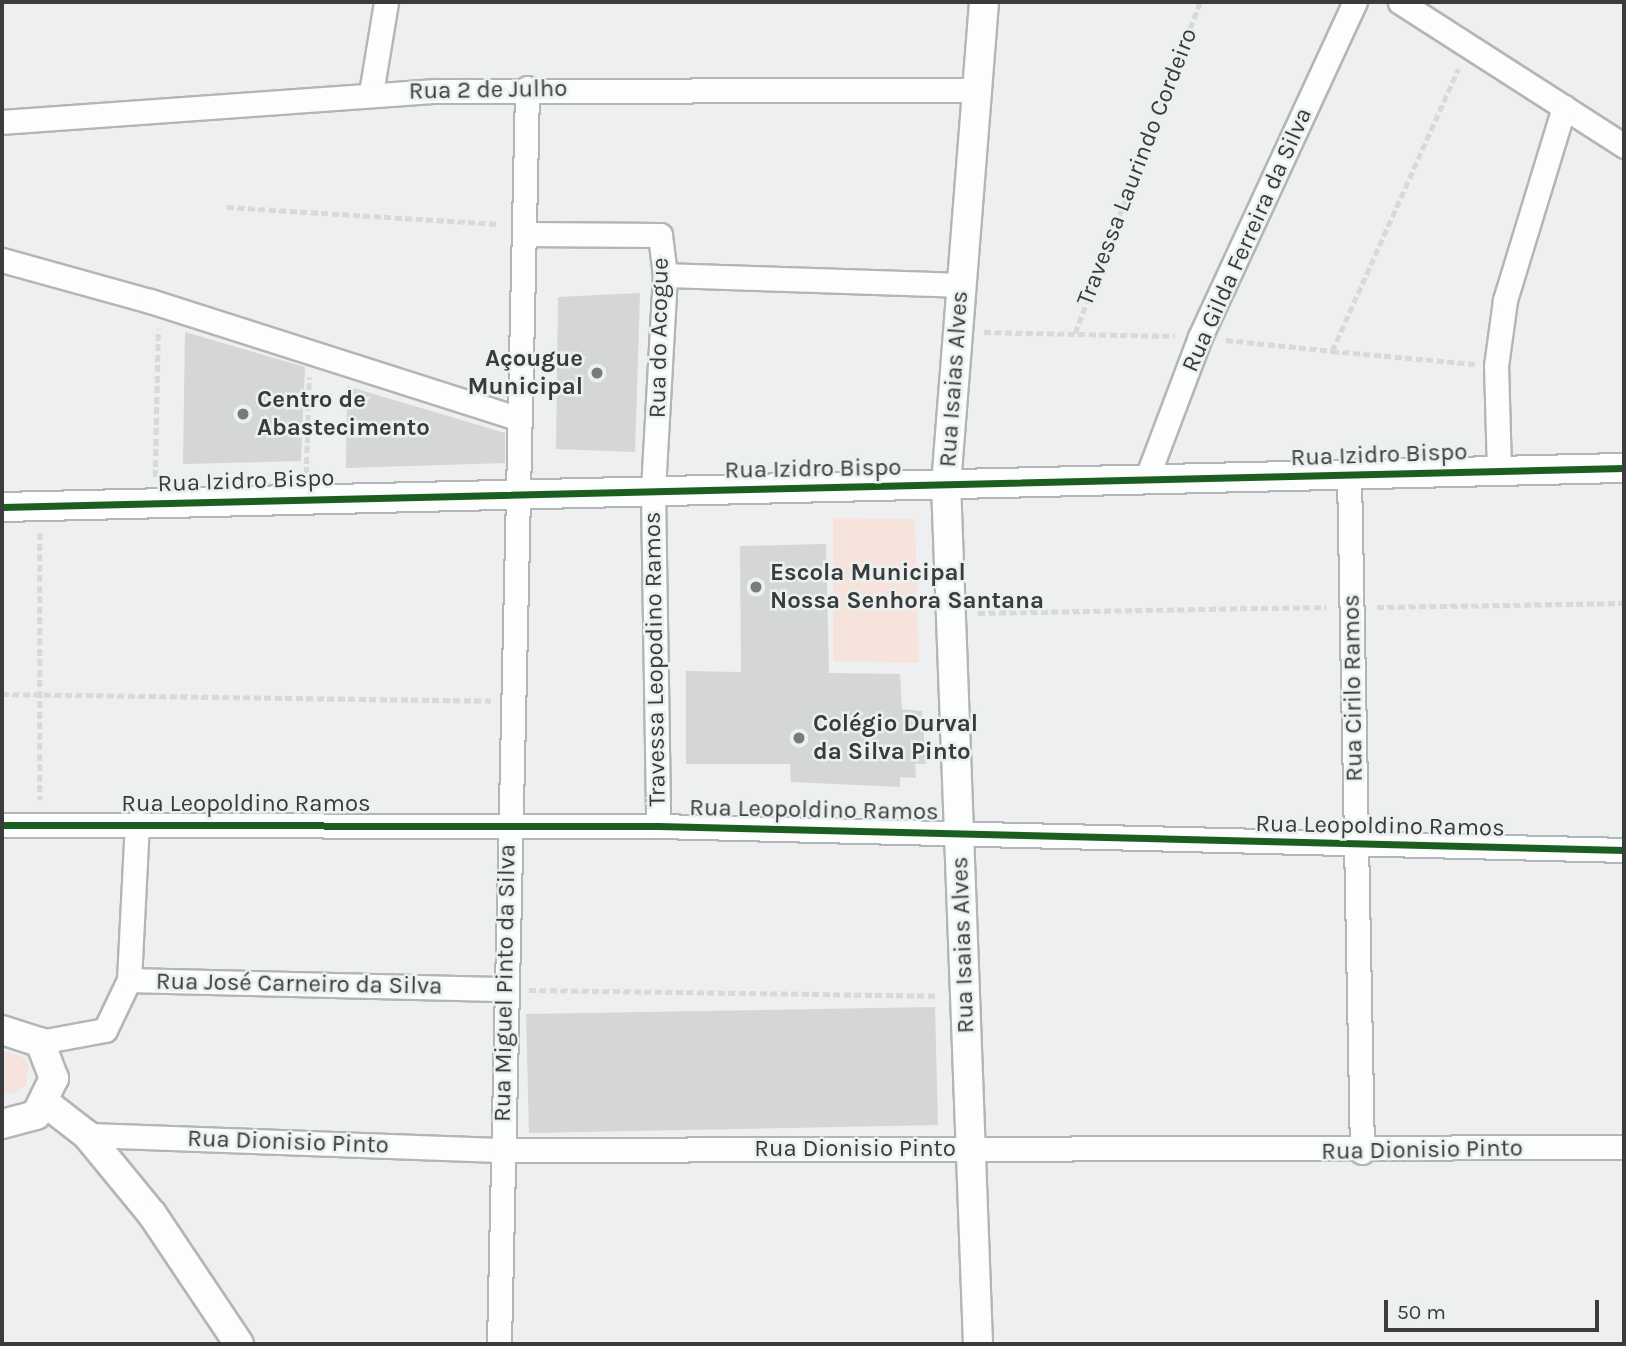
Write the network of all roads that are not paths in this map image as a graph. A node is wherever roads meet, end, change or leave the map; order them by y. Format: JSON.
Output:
{"nodes":[{"id":1,"x":386,"y":2,"type":"edge"},
{"id":2,"x":984,"y":2,"type":"edge"},
{"id":3,"x":1355,"y":2,"type":"edge"},
{"id":4,"x":1400,"y":2,"type":"edge"},
{"id":5,"x":527,"y":88,"type":"junction"},
{"id":6,"x":975,"y":90,"type":"junction"},
{"id":7,"x":370,"y":93,"type":"junction"},
{"id":8,"x":1564,"y":107,"type":"junction"},
{"id":9,"x":2,"y":122,"type":"edge"},
{"id":10,"x":1624,"y":146,"type":"edge"},
{"id":11,"x":524,"y":230,"type":"junction"},
{"id":12,"x":2,"y":260,"type":"edge"},
{"id":13,"x":665,"y":275,"type":"junction"},
{"id":14,"x":960,"y":285,"type":"junction"},
{"id":15,"x":519,"y":419,"type":"junction"},
{"id":16,"x":1624,"y":468,"type":"edge"},
{"id":17,"x":1499,"y":471,"type":"junction"},
{"id":18,"x":1349,"y":475,"type":"junction"},
{"id":19,"x":1146,"y":480,"type":"junction"},
{"id":20,"x":946,"y":485,"type":"junction"},
{"id":21,"x":653,"y":492,"type":"junction"},
{"id":22,"x":518,"y":496,"type":"junction"},
{"id":23,"x":2,"y":508,"type":"edge"},
{"id":24,"x":137,"y":822,"type":"junction"},
{"id":25,"x":2,"y":825,"type":"edge"},
{"id":26,"x":509,"y":825,"type":"junction"},
{"id":27,"x":658,"y":826,"type":"junction"},
{"id":28,"x":959,"y":833,"type":"junction"},
{"id":29,"x":1355,"y":846,"type":"junction"},
{"id":30,"x":1624,"y":850,"type":"edge"},
{"id":31,"x":129,"y":980,"type":"junction"},
{"id":32,"x":507,"y":989,"type":"junction"},
{"id":33,"x":2,"y":1030,"type":"edge"},
{"id":34,"x":40,"y":1042,"type":"junction"},
{"id":35,"x":47,"y":1104,"type":"junction"},
{"id":36,"x":2,"y":1124,"type":"edge"},
{"id":37,"x":87,"y":1135,"type":"junction"},
{"id":38,"x":1624,"y":1147,"type":"edge"},
{"id":39,"x":970,"y":1148,"type":"junction"},
{"id":40,"x":501,"y":1150,"type":"junction"},
{"id":41,"x":1362,"y":1152,"type":"junction"},
{"id":42,"x":239,"y":1344,"type":"edge"},
{"id":43,"x":499,"y":1344,"type":"edge"},
{"id":44,"x":978,"y":1344,"type":"edge"}],
"edges":[{"from":1,"to":7,"type":"street"},
{"from":2,"to":6,"type":"street","name":"Rua Isaias Alves"},
{"from":3,"to":19,"type":"street","name":"Rua Gilda Ferreira da Silva"},
{"from":4,"to":8,"type":"street"},
{"from":5,"to":6,"type":"street","name":"Rua 2 de Julho"},
{"from":5,"to":7,"type":"street","name":"Rua 2 de Julho"},
{"from":5,"to":11,"type":"street"},
{"from":6,"to":14,"type":"street","name":"Rua Isaias Alves"},
{"from":7,"to":9,"type":"street","name":"Rua 2 de Julho"},
{"from":8,"to":10,"type":"street"},
{"from":8,"to":17,"type":"street"},
{"from":11,"to":13,"type":"street","name":"Rua do Acogue"},
{"from":11,"to":15,"type":"street"},
{"from":12,"to":15,"type":"street"},
{"from":13,"to":14,"type":"street"},
{"from":13,"to":21,"type":"street","name":"Rua do Acogue"},
{"from":14,"to":20,"type":"street","name":"Rua Isaias Alves"},
{"from":15,"to":22,"type":"street"},
{"from":16,"to":17,"type":"street","name":"Rua Izidro Bispo"},
{"from":17,"to":18,"type":"street","name":"Rua Izidro Bispo"},
{"from":18,"to":19,"type":"street","name":"Rua Izidro Bispo"},
{"from":18,"to":29,"type":"street","name":"Rua Cirilo Ramos"},
{"from":19,"to":20,"type":"street","name":"Rua Izidro Bispo"},
{"from":20,"to":21,"type":"street","name":"Rua Izidro Bispo"},
{"from":20,"to":28,"type":"street","name":"Rua Isaias Alves"},
{"from":21,"to":22,"type":"street","name":"Rua Izidro Bispo"},
{"from":21,"to":27,"type":"street","name":"Travessa Leopodino Ramos"},
{"from":22,"to":23,"type":"street","name":"Rua Izidro Bispo"},
{"from":22,"to":26,"type":"street","name":"Rua Miguel Pinto da Silva"},
{"from":24,"to":25,"type":"street","name":"Rua Leopoldino Ramos"},
{"from":24,"to":26,"type":"street","name":"Rua Leopoldino Ramos"},
{"from":24,"to":31,"type":"street"},
{"from":26,"to":27,"type":"street","name":"Rua Leopoldino Ramos"},
{"from":26,"to":32,"type":"street","name":"Rua Miguel Pinto da Silva"},
{"from":27,"to":28,"type":"street","name":"Rua Leopoldino Ramos"},
{"from":28,"to":29,"type":"street","name":"Rua Leopoldino Ramos"},
{"from":28,"to":39,"type":"street","name":"Rua Isaias Alves"},
{"from":29,"to":30,"type":"street","name":"Rua Leopoldino Ramos"},
{"from":29,"to":41,"type":"street","name":"Rua Cirilo Ramos"},
{"from":31,"to":32,"type":"street","name":"Rua José Carneiro da Silva"},
{"from":31,"to":34,"type":"street","name":"Rua José Carneiro da Silva"},
{"from":32,"to":40,"type":"street","name":"Rua Miguel Pinto da Silva"},
{"from":33,"to":34,"type":"street"},
{"from":34,"to":35,"type":"street"},
{"from":35,"to":36,"type":"street"},
{"from":35,"to":37,"type":"street"},
{"from":37,"to":40,"type":"street","name":"Rua Dionisio Pinto"},
{"from":37,"to":42,"type":"street"},
{"from":38,"to":41,"type":"street","name":"Rua Dionisio Pinto"},
{"from":39,"to":40,"type":"street","name":"Rua Dionisio Pinto"},
{"from":39,"to":41,"type":"street","name":"Rua Dionisio Pinto"},
{"from":39,"to":44,"type":"street","name":"Rua Isaias Alves"},
{"from":40,"to":43,"type":"street","name":"Rua Miguel Pinto da Silva"}]}
